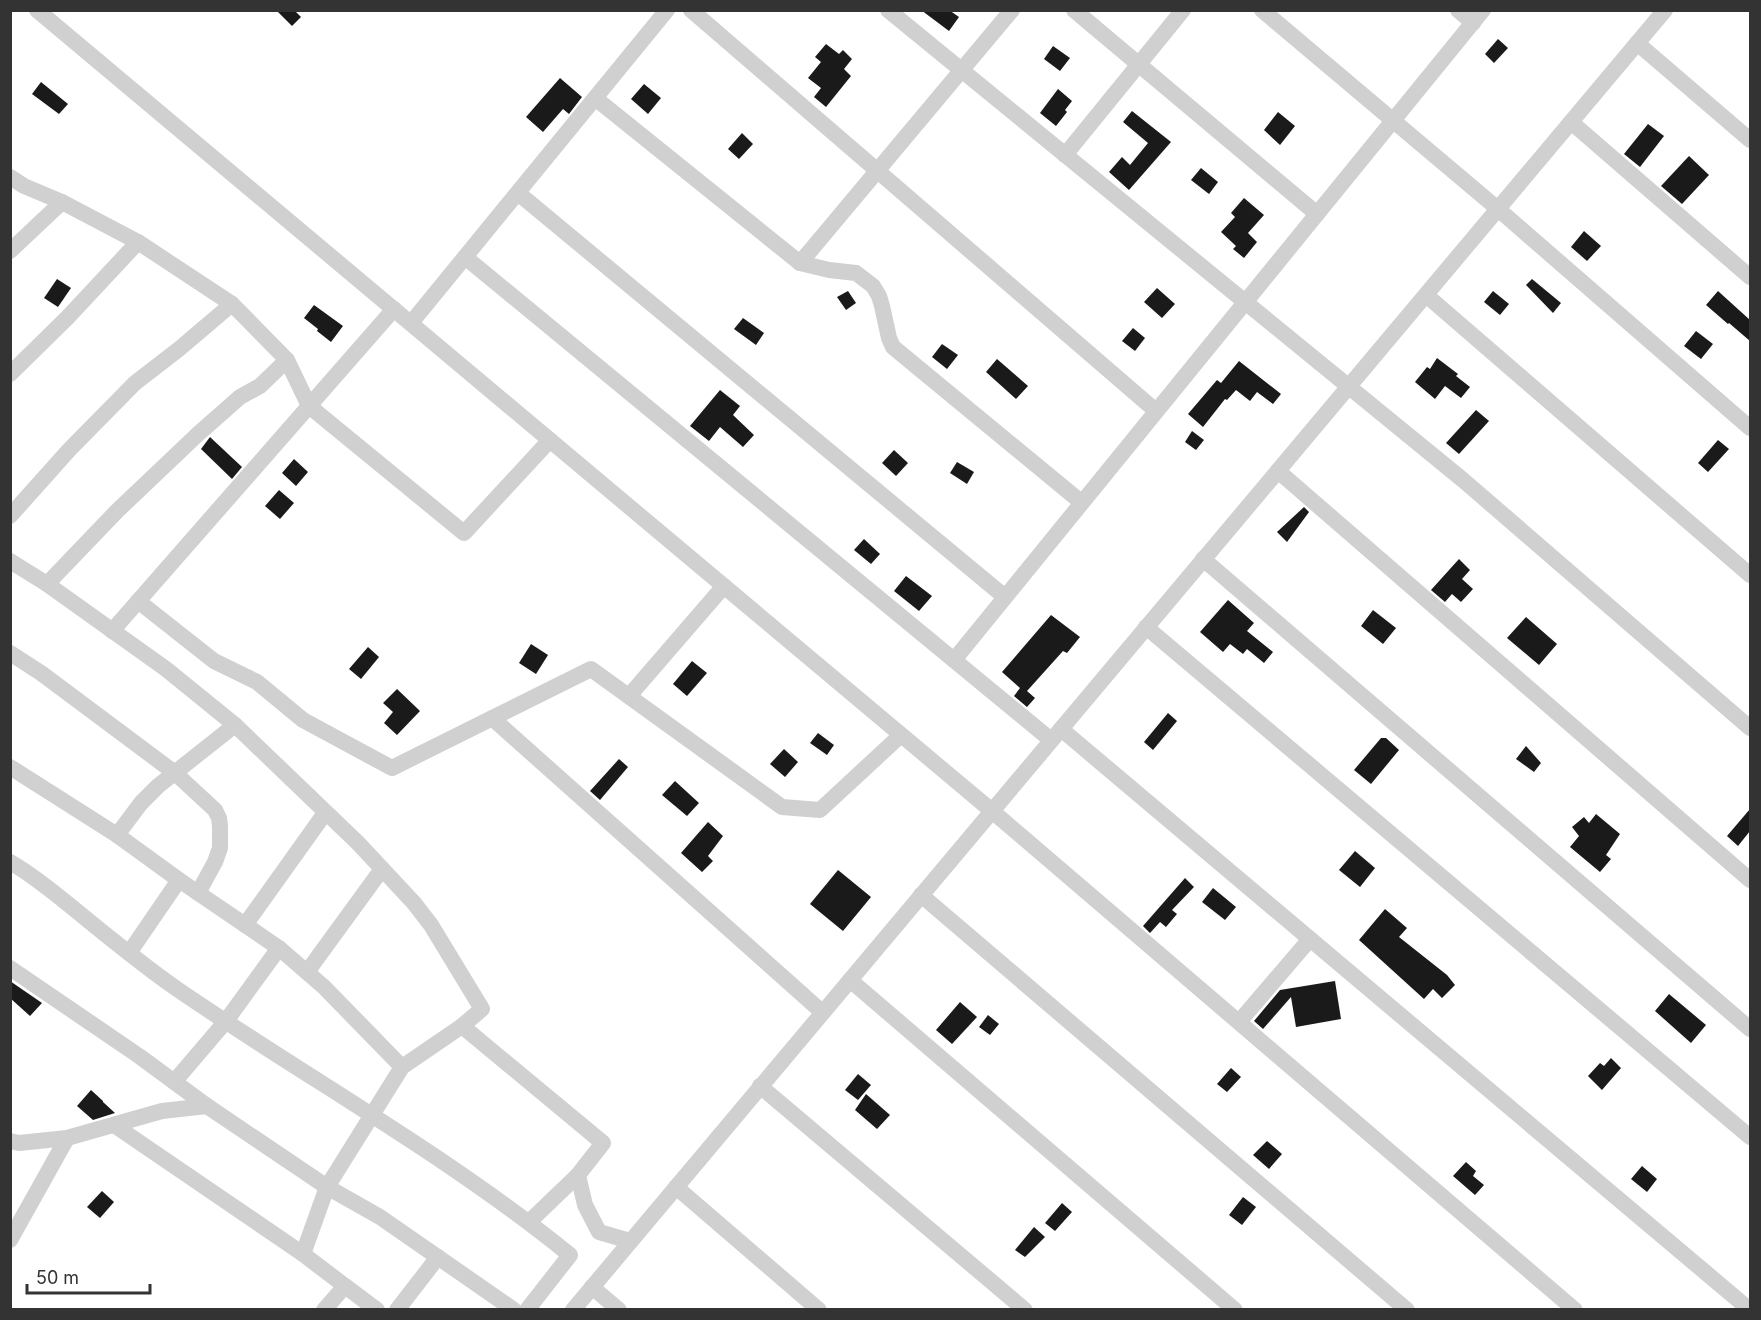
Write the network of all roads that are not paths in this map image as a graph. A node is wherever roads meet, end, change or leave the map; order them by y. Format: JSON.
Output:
{"nodes":[{"id":1,"x":37,"y":10,"type":"edge"},
{"id":2,"x":667,"y":10,"type":"edge"},
{"id":3,"x":690,"y":10,"type":"edge"},
{"id":4,"x":888,"y":10,"type":"edge"},
{"id":5,"x":1012,"y":10,"type":"edge"},
{"id":6,"x":1074,"y":10,"type":"edge"},
{"id":7,"x":1183,"y":10,"type":"edge"},
{"id":8,"x":1262,"y":10,"type":"edge"},
{"id":9,"x":1458,"y":10,"type":"edge"},
{"id":10,"x":1665,"y":10,"type":"edge"},
{"id":11,"x":1478,"y":17,"type":"edge"},
{"id":12,"x":1637,"y":43,"type":"junction"},
{"id":13,"x":1139,"y":65,"type":"junction"},
{"id":14,"x":962,"y":71,"type":"junction"},
{"id":15,"x":595,"y":98,"type":"junction"},
{"id":16,"x":1393,"y":121,"type":"junction"},
{"id":17,"x":1571,"y":122,"type":"junction"},
{"id":18,"x":1750,"y":140,"type":"edge"},
{"id":19,"x":1065,"y":155,"type":"junction"},
{"id":20,"x":877,"y":171,"type":"junction"},
{"id":21,"x":10,"y":177,"type":"edge"},
{"id":22,"x":518,"y":193,"type":"junction"},
{"id":23,"x":62,"y":202,"type":"junction"},
{"id":24,"x":1498,"y":209,"type":"junction"},
{"id":25,"x":1317,"y":214,"type":"junction"},
{"id":26,"x":138,"y":242,"type":"junction"},
{"id":27,"x":10,"y":251,"type":"edge"},
{"id":28,"x":465,"y":257,"type":"junction"},
{"id":29,"x":800,"y":263,"type":"junction"},
{"id":30,"x":1750,"y":277,"type":"edge"},
{"id":31,"x":1426,"y":295,"type":"junction"},
{"id":32,"x":1245,"y":302,"type":"junction"},
{"id":33,"x":232,"y":304,"type":"junction"},
{"id":34,"x":394,"y":309,"type":"junction"},
{"id":35,"x":411,"y":323,"type":"junction"},
{"id":36,"x":288,"y":360,"type":"junction"},
{"id":37,"x":10,"y":374,"type":"edge"},
{"id":38,"x":1349,"y":387,"type":"junction"},
{"id":39,"x":309,"y":406,"type":"junction"},
{"id":40,"x":1156,"y":411,"type":"junction"},
{"id":41,"x":1750,"y":428,"type":"edge"},
{"id":42,"x":550,"y":440,"type":"junction"},
{"id":43,"x":1278,"y":471,"type":"junction"},
{"id":44,"x":1082,"y":502,"type":"junction"},
{"id":45,"x":10,"y":516,"type":"edge"},
{"id":46,"x":1203,"y":559,"type":"junction"},
{"id":47,"x":10,"y":561,"type":"edge"},
{"id":48,"x":1750,"y":574,"type":"edge"},
{"id":49,"x":47,"y":584,"type":"junction"},
{"id":50,"x":724,"y":586,"type":"junction"},
{"id":51,"x":1005,"y":597,"type":"junction"},
{"id":52,"x":138,"y":601,"type":"junction"},
{"id":53,"x":1146,"y":627,"type":"junction"},
{"id":54,"x":111,"y":631,"type":"junction"},
{"id":55,"x":10,"y":653,"type":"edge"},
{"id":56,"x":954,"y":660,"type":"junction"},
{"id":57,"x":629,"y":696,"type":"junction"},
{"id":58,"x":492,"y":718,"type":"junction"},
{"id":59,"x":235,"y":725,"type":"junction"},
{"id":60,"x":1750,"y":728,"type":"edge"},
{"id":61,"x":1056,"y":734,"type":"junction"},
{"id":62,"x":901,"y":735,"type":"junction"},
{"id":63,"x":10,"y":767,"type":"edge"},
{"id":64,"x":175,"y":773,"type":"junction"},
{"id":65,"x":992,"y":811,"type":"junction"},
{"id":66,"x":325,"y":813,"type":"junction"},
{"id":67,"x":117,"y":835,"type":"junction"},
{"id":68,"x":10,"y":862,"type":"edge"},
{"id":69,"x":382,"y":869,"type":"junction"},
{"id":70,"x":179,"y":880,"type":"junction"},
{"id":71,"x":1750,"y":880,"type":"edge"},
{"id":72,"x":198,"y":893,"type":"junction"},
{"id":73,"x":921,"y":895,"type":"junction"},
{"id":74,"x":245,"y":925,"type":"junction"},
{"id":75,"x":1310,"y":939,"type":"junction"},
{"id":76,"x":279,"y":948,"type":"junction"},
{"id":77,"x":129,"y":953,"type":"junction"},
{"id":78,"x":10,"y":968,"type":"edge"},
{"id":79,"x":307,"y":972,"type":"junction"},
{"id":80,"x":850,"y":980,"type":"junction"},
{"id":81,"x":822,"y":1012,"type":"junction"},
{"id":82,"x":226,"y":1021,"type":"junction"},
{"id":83,"x":1239,"y":1022,"type":"junction"},
{"id":84,"x":462,"y":1026,"type":"junction"},
{"id":85,"x":1750,"y":1029,"type":"edge"},
{"id":86,"x":402,"y":1067,"type":"junction"},
{"id":87,"x":174,"y":1082,"type":"junction"},
{"id":88,"x":760,"y":1086,"type":"junction"},
{"id":89,"x":207,"y":1106,"type":"junction"},
{"id":90,"x":373,"y":1114,"type":"junction"},
{"id":91,"x":114,"y":1125,"type":"junction"},
{"id":92,"x":1750,"y":1137,"type":"edge"},
{"id":93,"x":67,"y":1138,"type":"junction"},
{"id":94,"x":10,"y":1141,"type":"edge"},
{"id":95,"x":578,"y":1175,"type":"junction"},
{"id":96,"x":327,"y":1187,"type":"junction"},
{"id":97,"x":676,"y":1187,"type":"junction"},
{"id":98,"x":529,"y":1222,"type":"junction"},
{"id":99,"x":10,"y":1240,"type":"edge"},
{"id":100,"x":630,"y":1241,"type":"junction"},
{"id":101,"x":303,"y":1254,"type":"junction"},
{"id":102,"x":438,"y":1257,"type":"junction"},
{"id":103,"x":345,"y":1286,"type":"junction"},
{"id":104,"x":592,"y":1287,"type":"junction"},
{"id":105,"x":324,"y":1310,"type":"edge"},
{"id":106,"x":377,"y":1310,"type":"edge"},
{"id":107,"x":397,"y":1310,"type":"edge"},
{"id":108,"x":514,"y":1310,"type":"edge"},
{"id":109,"x":527,"y":1310,"type":"edge"},
{"id":110,"x":573,"y":1310,"type":"edge"},
{"id":111,"x":618,"y":1310,"type":"edge"},
{"id":112,"x":819,"y":1310,"type":"edge"},
{"id":113,"x":1025,"y":1310,"type":"edge"},
{"id":114,"x":1235,"y":1310,"type":"edge"},
{"id":115,"x":1407,"y":1310,"type":"edge"},
{"id":116,"x":1575,"y":1310,"type":"edge"},
{"id":117,"x":1750,"y":1310,"type":"edge"}],
"edges":[{"from":1,"to":34,"type":"street"},
{"from":2,"to":15,"type":"street"},
{"from":3,"to":20,"type":"street"},
{"from":4,"to":14,"type":"street"},
{"from":5,"to":14,"type":"street"},
{"from":6,"to":13,"type":"street"},
{"from":7,"to":13,"type":"street"},
{"from":8,"to":16,"type":"street"},
{"from":9,"to":11,"type":"street"},
{"from":10,"to":12,"type":"street"},
{"from":11,"to":16,"type":"street"},
{"from":12,"to":17,"type":"street"},
{"from":12,"to":18,"type":"street"},
{"from":13,"to":19,"type":"street"},
{"from":13,"to":25,"type":"street"},
{"from":14,"to":19,"type":"street"},
{"from":14,"to":20,"type":"street"},
{"from":15,"to":22,"type":"street"},
{"from":15,"to":29,"type":"street"},
{"from":16,"to":24,"type":"street"},
{"from":16,"to":25,"type":"street"},
{"from":17,"to":24,"type":"street"},
{"from":17,"to":30,"type":"street"},
{"from":19,"to":32,"type":"street"},
{"from":20,"to":29,"type":"street"},
{"from":20,"to":40,"type":"street"},
{"from":21,"to":23,"type":"street"},
{"from":22,"to":28,"type":"street"},
{"from":22,"to":51,"type":"street"},
{"from":23,"to":26,"type":"street"},
{"from":23,"to":27,"type":"street"},
{"from":24,"to":31,"type":"street"},
{"from":24,"to":41,"type":"street"},
{"from":25,"to":32,"type":"street"},
{"from":26,"to":33,"type":"street"},
{"from":26,"to":37,"type":"street"},
{"from":28,"to":35,"type":"street"},
{"from":28,"to":56,"type":"street"},
{"from":29,"to":44,"type":"street"},
{"from":31,"to":38,"type":"street"},
{"from":31,"to":48,"type":"street"},
{"from":32,"to":38,"type":"street"},
{"from":32,"to":40,"type":"street"},
{"from":33,"to":36,"type":"street"},
{"from":33,"to":45,"type":"street"},
{"from":34,"to":35,"type":"street"},
{"from":34,"to":39,"type":"street"},
{"from":35,"to":42,"type":"street"},
{"from":36,"to":39,"type":"street"},
{"from":36,"to":49,"type":"street"},
{"from":38,"to":43,"type":"street"},
{"from":38,"to":60,"type":"street"},
{"from":39,"to":42,"type":"street"},
{"from":39,"to":52,"type":"street"},
{"from":40,"to":44,"type":"street"},
{"from":42,"to":50,"type":"street"},
{"from":43,"to":46,"type":"street"},
{"from":43,"to":71,"type":"street"},
{"from":44,"to":51,"type":"street"},
{"from":46,"to":53,"type":"street"},
{"from":46,"to":85,"type":"street"},
{"from":47,"to":49,"type":"street"},
{"from":49,"to":54,"type":"street"},
{"from":50,"to":57,"type":"street"},
{"from":50,"to":62,"type":"street"},
{"from":51,"to":56,"type":"street"},
{"from":52,"to":54,"type":"street"},
{"from":52,"to":58,"type":"street"},
{"from":53,"to":61,"type":"street"},
{"from":53,"to":92,"type":"street"},
{"from":54,"to":59,"type":"street"},
{"from":55,"to":64,"type":"street"},
{"from":56,"to":61,"type":"street"},
{"from":57,"to":58,"type":"street"},
{"from":57,"to":62,"type":"street"},
{"from":58,"to":81,"type":"street"},
{"from":59,"to":64,"type":"street"},
{"from":59,"to":66,"type":"street"},
{"from":61,"to":65,"type":"street"},
{"from":61,"to":75,"type":"street"},
{"from":62,"to":65,"type":"street"},
{"from":63,"to":67,"type":"street"},
{"from":64,"to":67,"type":"street"},
{"from":64,"to":72,"type":"street"},
{"from":65,"to":73,"type":"street"},
{"from":65,"to":83,"type":"street"},
{"from":66,"to":69,"type":"street"},
{"from":66,"to":74,"type":"street"},
{"from":67,"to":70,"type":"street"},
{"from":68,"to":77,"type":"street"},
{"from":69,"to":79,"type":"street"},
{"from":69,"to":84,"type":"street"},
{"from":70,"to":72,"type":"street"},
{"from":70,"to":77,"type":"street"},
{"from":72,"to":74,"type":"street"},
{"from":73,"to":80,"type":"street"},
{"from":73,"to":115,"type":"street"},
{"from":74,"to":76,"type":"street"},
{"from":75,"to":83,"type":"street"},
{"from":75,"to":117,"type":"street"},
{"from":76,"to":79,"type":"street"},
{"from":76,"to":82,"type":"street"},
{"from":77,"to":82,"type":"street"},
{"from":78,"to":87,"type":"street"},
{"from":79,"to":86,"type":"street"},
{"from":80,"to":81,"type":"street"},
{"from":80,"to":114,"type":"street"},
{"from":81,"to":88,"type":"street"},
{"from":82,"to":87,"type":"street"},
{"from":82,"to":90,"type":"street"},
{"from":83,"to":116,"type":"street"},
{"from":84,"to":86,"type":"street"},
{"from":84,"to":95,"type":"street"},
{"from":86,"to":90,"type":"street"},
{"from":87,"to":89,"type":"street"},
{"from":88,"to":97,"type":"street"},
{"from":88,"to":113,"type":"street"},
{"from":89,"to":91,"type":"street"},
{"from":89,"to":96,"type":"street"},
{"from":90,"to":96,"type":"street"},
{"from":90,"to":98,"type":"street"},
{"from":91,"to":93,"type":"street"},
{"from":91,"to":101,"type":"street"},
{"from":93,"to":94,"type":"street"},
{"from":93,"to":99,"type":"street"},
{"from":95,"to":98,"type":"street"},
{"from":95,"to":100,"type":"street"},
{"from":96,"to":101,"type":"street"},
{"from":96,"to":102,"type":"street"},
{"from":97,"to":100,"type":"street"},
{"from":97,"to":112,"type":"street"},
{"from":98,"to":109,"type":"street"},
{"from":100,"to":104,"type":"street"},
{"from":101,"to":103,"type":"street"},
{"from":102,"to":107,"type":"street"},
{"from":102,"to":108,"type":"street"},
{"from":103,"to":105,"type":"street"},
{"from":103,"to":106,"type":"street"},
{"from":104,"to":110,"type":"street"},
{"from":104,"to":111,"type":"street"}]}
